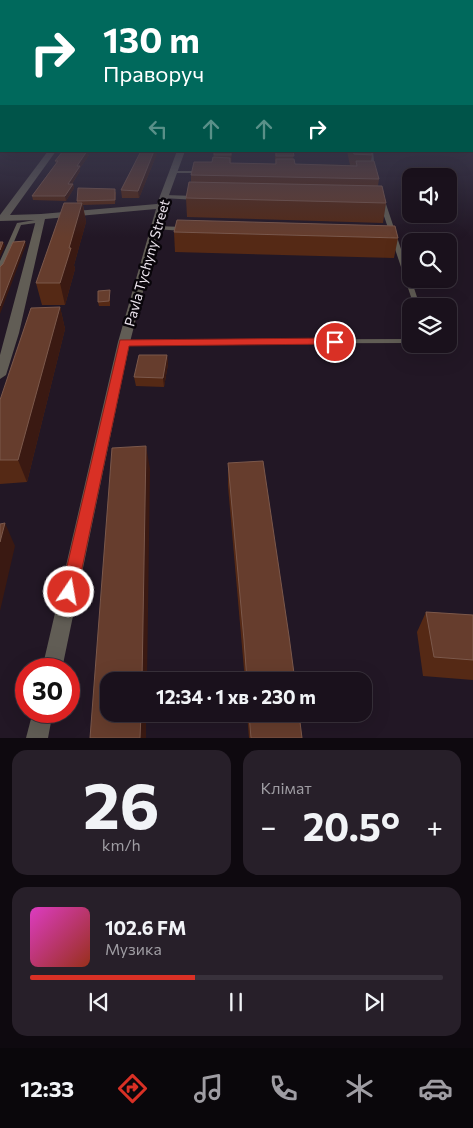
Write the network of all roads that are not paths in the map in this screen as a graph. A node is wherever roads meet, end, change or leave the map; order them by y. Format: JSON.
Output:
{"nodes":[{"id":1,"x":39,"y":168,"type":"edge"},
{"id":2,"x":175,"y":168,"type":"edge"},
{"id":3,"x":373,"y":168,"type":"edge"},
{"id":4,"x":174,"y":172,"type":"junction"},
{"id":5,"x":204,"y":172,"type":"edge"},
{"id":6,"x":374,"y":177,"type":"edge"},
{"id":7,"x":379,"y":193,"type":"edge"},
{"id":8,"x":205,"y":198,"type":"edge"},
{"id":9,"x":163,"y":202,"type":"junction"},
{"id":10,"x":372,"y":202,"type":"edge"},
{"id":11,"x":382,"y":202,"type":"junction"},
{"id":12,"x":1,"y":218,"type":"edge"},
{"id":13,"x":41,"y":219,"type":"junction"},
{"id":14,"x":156,"y":228,"type":"junction"},
{"id":15,"x":195,"y":229,"type":"edge"},
{"id":16,"x":383,"y":233,"type":"edge"},
{"id":17,"x":393,"y":233,"type":"junction"},
{"id":18,"x":0,"y":268,"type":"edge"},
{"id":19,"x":414,"y":298,"type":"edge"},
{"id":20,"x":402,"y":341,"type":"edge"},
{"id":21,"x":124,"y":342,"type":"junction"},
{"id":22,"x":0,"y":375,"type":"edge"},
{"id":23,"x":54,"y":658,"type":"edge"},
{"id":24,"x":40,"y":723,"type":"edge"},
{"id":25,"x":37,"y":738,"type":"edge"}],
"edges":[{"from":1,"to":12,"type":"street"},
{"from":2,"to":4,"type":"street","name":"Pavla Tychyny Street"},
{"from":3,"to":6,"type":"lane"},
{"from":4,"to":5,"type":"lane"},
{"from":4,"to":9,"type":"street","name":"Pavla Tychyny Street"},
{"from":7,"to":11,"type":"lane"},
{"from":8,"to":9,"type":"lane"},
{"from":9,"to":13,"type":"street"},
{"from":9,"to":14,"type":"street","name":"Pavla Tychyny Street"},
{"from":10,"to":11,"type":"lane"},
{"from":11,"to":17,"type":"lane"},
{"from":12,"to":13,"type":"street"},
{"from":13,"to":18,"type":"lane"},
{"from":13,"to":22,"type":"street"},
{"from":14,"to":15,"type":"lane"},
{"from":14,"to":21,"type":"street","name":"Pavla Tychyny Street"},
{"from":16,"to":17,"type":"lane"},
{"from":17,"to":19,"type":"lane"},
{"from":20,"to":21,"type":"lane"},
{"from":21,"to":23,"type":"street","name":"Pavla Tychyny Street"},
{"from":24,"to":25,"type":"street"}]}
